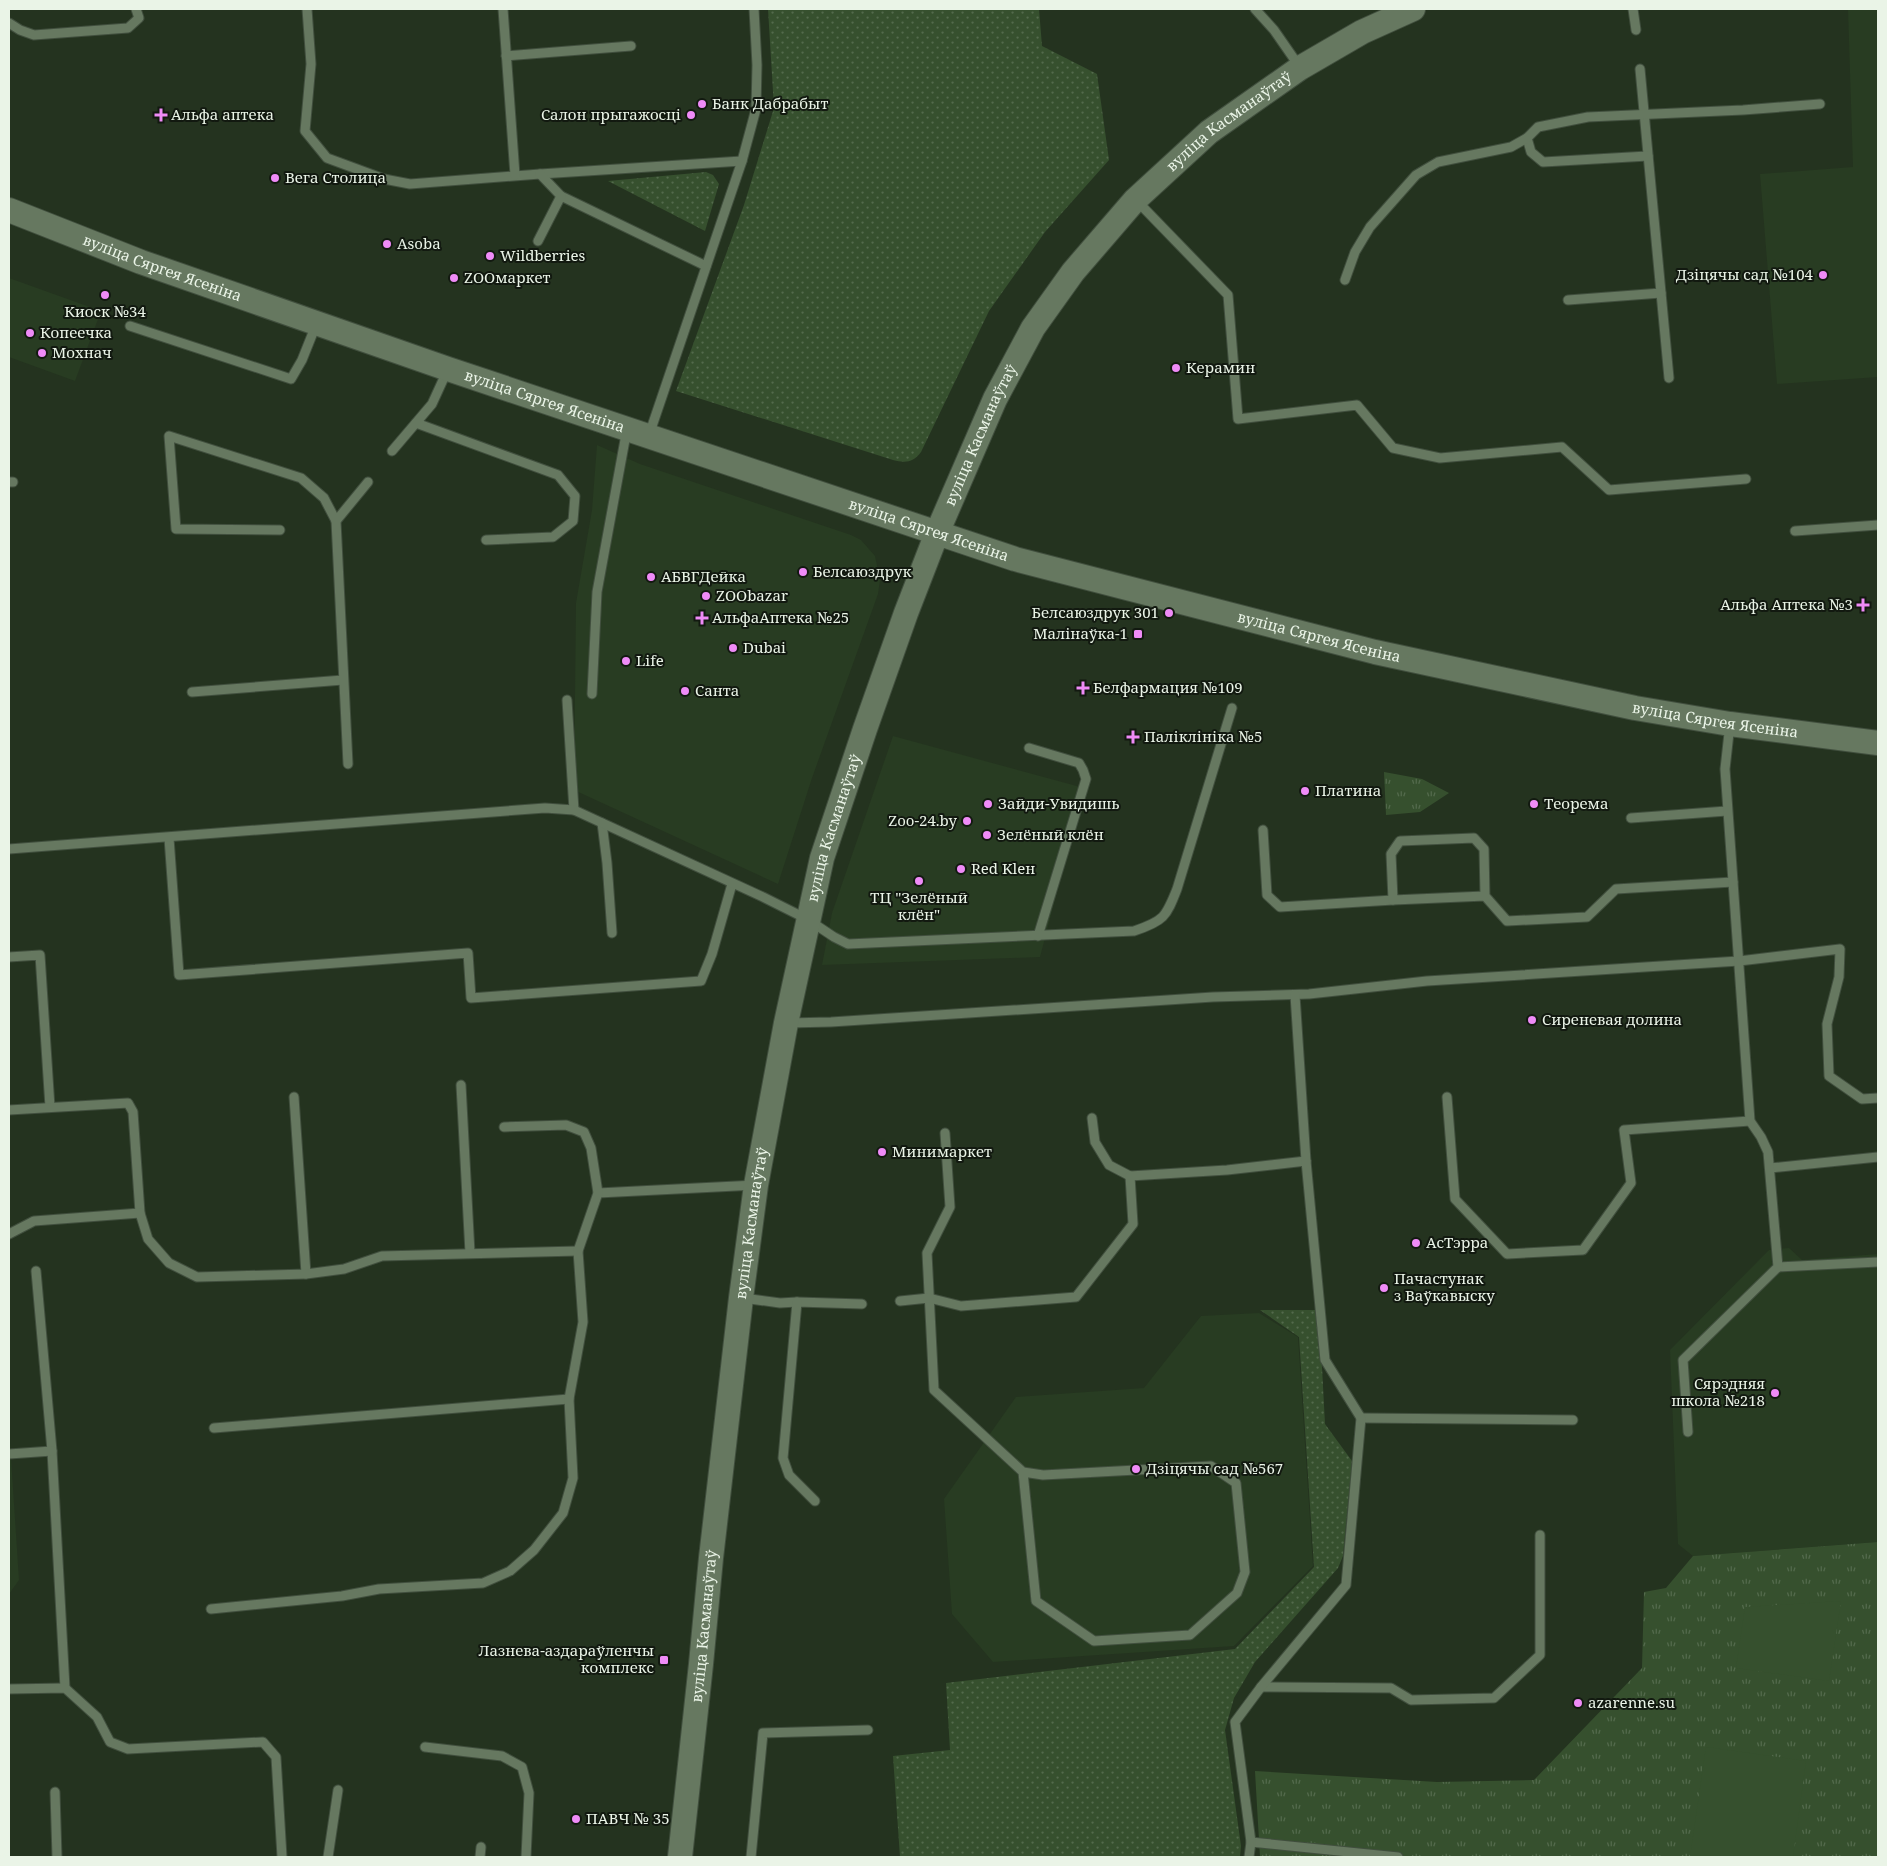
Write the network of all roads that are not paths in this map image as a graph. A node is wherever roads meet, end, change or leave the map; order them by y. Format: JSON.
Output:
{"nodes":[{"id":1,"x":136,"y":9,"type":"edge"},
{"id":2,"x":307,"y":9,"type":"edge"},
{"id":3,"x":503,"y":9,"type":"edge"},
{"id":4,"x":754,"y":9,"type":"edge"},
{"id":5,"x":1255,"y":9,"type":"edge"},
{"id":6,"x":1413,"y":9,"type":"edge"},
{"id":7,"x":1633,"y":9,"type":"edge"},
{"id":8,"x":9,"y":23,"type":"edge"},
{"id":9,"x":1636,"y":30,"type":"dead end"},
{"id":10,"x":631,"y":46,"type":"dead end"},
{"id":11,"x":506,"y":56,"type":"junction"},
{"id":12,"x":1300,"y":68,"type":"junction"},
{"id":13,"x":1640,"y":70,"type":"dead end"},
{"id":14,"x":1820,"y":104,"type":"dead end"},
{"id":15,"x":1644,"y":115,"type":"junction"},
{"id":16,"x":1527,"y":138,"type":"junction"},
{"id":17,"x":1648,"y":156,"type":"junction"},
{"id":18,"x":742,"y":161,"type":"junction"},
{"id":19,"x":540,"y":174,"type":"junction"},
{"id":20,"x":515,"y":176,"type":"junction"},
{"id":21,"x":561,"y":196,"type":"junction"},
{"id":22,"x":1135,"y":200,"type":"junction"},
{"id":23,"x":9,"y":210,"type":"edge"},
{"id":24,"x":538,"y":240,"type":"dead end"},
{"id":25,"x":706,"y":266,"type":"junction"},
{"id":26,"x":1345,"y":280,"type":"dead end"},
{"id":27,"x":1661,"y":293,"type":"junction"},
{"id":28,"x":1568,"y":300,"type":"dead end"},
{"id":29,"x":317,"y":322,"type":"junction"},
{"id":30,"x":130,"y":326,"type":"dead end"},
{"id":31,"x":448,"y":368,"type":"junction"},
{"id":32,"x":1669,"y":378,"type":"dead end"},
{"id":33,"x":416,"y":422,"type":"junction"},
{"id":34,"x":638,"y":432,"type":"junction"},
{"id":35,"x":392,"y":451,"type":"dead end"},
{"id":36,"x":1746,"y":479,"type":"dead end"},
{"id":37,"x":368,"y":482,"type":"dead end"},
{"id":38,"x":336,"y":521,"type":"junction"},
{"id":39,"x":1878,"y":525,"type":"edge"},
{"id":40,"x":280,"y":530,"type":"dead end"},
{"id":41,"x":1795,"y":531,"type":"dead end"},
{"id":42,"x":937,"y":533,"type":"junction"},
{"id":43,"x":486,"y":540,"type":"dead end"},
{"id":44,"x":343,"y":680,"type":"junction"},
{"id":45,"x":192,"y":692,"type":"dead end"},
{"id":46,"x":592,"y":694,"type":"dead end"},
{"id":47,"x":567,"y":700,"type":"dead end"},
{"id":48,"x":1232,"y":708,"type":"dead end"},
{"id":49,"x":1730,"y":724,"type":"junction"},
{"id":50,"x":1878,"y":743,"type":"edge"},
{"id":51,"x":1029,"y":748,"type":"dead end"},
{"id":52,"x":348,"y":764,"type":"dead end"},
{"id":53,"x":574,"y":810,"type":"junction"},
{"id":54,"x":1728,"y":811,"type":"junction"},
{"id":55,"x":1631,"y":818,"type":"dead end"},
{"id":56,"x":602,"y":822,"type":"junction"},
{"id":57,"x":1262,"y":830,"type":"dead end"},
{"id":58,"x":169,"y":838,"type":"junction"},
{"id":59,"x":9,"y":849,"type":"edge"},
{"id":60,"x":1733,"y":882,"type":"junction"},
{"id":61,"x":732,"y":884,"type":"junction"},
{"id":62,"x":1485,"y":896,"type":"junction"},
{"id":63,"x":1393,"y":900,"type":"junction"},
{"id":64,"x":807,"y":919,"type":"junction"},
{"id":65,"x":612,"y":933,"type":"dead end"},
{"id":66,"x":1038,"y":936,"type":"junction"},
{"id":67,"x":9,"y":957,"type":"edge"},
{"id":68,"x":1739,"y":961,"type":"junction"},
{"id":69,"x":1295,"y":995,"type":"junction"},
{"id":70,"x":786,"y":1023,"type":"junction"},
{"id":71,"x":461,"y":1084,"type":"dead end"},
{"id":72,"x":294,"y":1097,"type":"dead end"},
{"id":73,"x":1447,"y":1097,"type":"dead end"},
{"id":74,"x":1878,"y":1098,"type":"edge"},
{"id":75,"x":50,"y":1107,"type":"junction"},
{"id":76,"x":9,"y":1110,"type":"edge"},
{"id":77,"x":1092,"y":1118,"type":"dead end"},
{"id":78,"x":1750,"y":1121,"type":"junction"},
{"id":79,"x":504,"y":1127,"type":"dead end"},
{"id":80,"x":945,"y":1133,"type":"dead end"},
{"id":81,"x":1878,"y":1157,"type":"edge"},
{"id":82,"x":1306,"y":1161,"type":"junction"},
{"id":83,"x":1770,"y":1168,"type":"junction"},
{"id":84,"x":1130,"y":1176,"type":"junction"},
{"id":85,"x":756,"y":1185,"type":"junction"},
{"id":86,"x":598,"y":1193,"type":"junction"},
{"id":87,"x":140,"y":1213,"type":"junction"},
{"id":88,"x":9,"y":1234,"type":"edge"},
{"id":89,"x":578,"y":1251,"type":"junction"},
{"id":90,"x":470,"y":1253,"type":"junction"},
{"id":91,"x":1878,"y":1262,"type":"edge"},
{"id":92,"x":1778,"y":1267,"type":"junction"},
{"id":93,"x":36,"y":1272,"type":"dead end"},
{"id":94,"x":306,"y":1274,"type":"junction"},
{"id":95,"x":741,"y":1298,"type":"junction"},
{"id":96,"x":928,"y":1298,"type":"junction"},
{"id":97,"x":900,"y":1301,"type":"dead end"},
{"id":98,"x":797,"y":1302,"type":"junction"},
{"id":99,"x":862,"y":1304,"type":"dead end"},
{"id":100,"x":569,"y":1399,"type":"junction"},
{"id":101,"x":1361,"y":1418,"type":"junction"},
{"id":102,"x":1573,"y":1420,"type":"dead end"},
{"id":103,"x":214,"y":1428,"type":"dead end"},
{"id":104,"x":1688,"y":1432,"type":"dead end"},
{"id":105,"x":52,"y":1451,"type":"junction"},
{"id":106,"x":9,"y":1454,"type":"edge"},
{"id":107,"x":1024,"y":1472,"type":"junction"},
{"id":108,"x":815,"y":1501,"type":"dead end"},
{"id":109,"x":1540,"y":1535,"type":"dead end"},
{"id":110,"x":211,"y":1609,"type":"dead end"},
{"id":111,"x":1261,"y":1687,"type":"junction"},
{"id":112,"x":9,"y":1688,"type":"edge"},
{"id":113,"x":65,"y":1688,"type":"junction"},
{"id":114,"x":868,"y":1730,"type":"dead end"},
{"id":115,"x":425,"y":1747,"type":"dead end"},
{"id":116,"x":338,"y":1790,"type":"dead end"},
{"id":117,"x":56,"y":1792,"type":"dead end"},
{"id":118,"x":1251,"y":1842,"type":"junction"},
{"id":119,"x":481,"y":1847,"type":"dead end"},
{"id":120,"x":52,"y":1857,"type":"edge"},
{"id":121,"x":57,"y":1857,"type":"edge"},
{"id":122,"x":282,"y":1857,"type":"edge"},
{"id":123,"x":328,"y":1857,"type":"edge"},
{"id":124,"x":480,"y":1857,"type":"edge"},
{"id":125,"x":526,"y":1857,"type":"edge"},
{"id":126,"x":680,"y":1857,"type":"edge"},
{"id":127,"x":751,"y":1857,"type":"edge"},
{"id":128,"x":1249,"y":1857,"type":"edge"},
{"id":129,"x":1398,"y":1857,"type":"edge"}],
"edges":[{"from":1,"to":8,"type":"lane"},
{"from":2,"to":20,"type":"lane"},
{"from":3,"to":11,"type":"lane"},
{"from":4,"to":18,"type":"lane"},
{"from":5,"to":12,"type":"lane"},
{"from":6,"to":12,"type":"street","name":"вуліца Касманаўтаў"},
{"from":7,"to":9,"type":"lane"},
{"from":10,"to":11,"type":"lane"},
{"from":11,"to":20,"type":"lane"},
{"from":12,"to":22,"type":"street","name":"вуліца Касманаўтаў"},
{"from":13,"to":15,"type":"lane"},
{"from":14,"to":15,"type":"lane"},
{"from":15,"to":16,"type":"lane"},
{"from":15,"to":17,"type":"lane"},
{"from":16,"to":17,"type":"lane"},
{"from":16,"to":26,"type":"lane"},
{"from":17,"to":27,"type":"lane"},
{"from":18,"to":19,"type":"lane"},
{"from":18,"to":25,"type":"lane"},
{"from":19,"to":20,"type":"lane"},
{"from":19,"to":21,"type":"lane"},
{"from":21,"to":24,"type":"lane"},
{"from":21,"to":25,"type":"lane"},
{"from":22,"to":36,"type":"lane"},
{"from":22,"to":42,"type":"street","name":"вуліца Касманаўтаў"},
{"from":23,"to":29,"type":"street","name":"вуліца Сяргея Ясеніна"},
{"from":25,"to":34,"type":"lane"},
{"from":27,"to":28,"type":"lane"},
{"from":27,"to":32,"type":"lane"},
{"from":29,"to":30,"type":"lane"},
{"from":29,"to":31,"type":"street","name":"вуліца Сяргея Ясеніна"},
{"from":31,"to":33,"type":"lane"},
{"from":31,"to":34,"type":"street","name":"вуліца Сяргея Ясеніна"},
{"from":33,"to":35,"type":"lane"},
{"from":33,"to":43,"type":"lane"},
{"from":34,"to":42,"type":"street","name":"вуліца Сяргея Ясеніна"},
{"from":34,"to":46,"type":"lane"},
{"from":37,"to":38,"type":"lane"},
{"from":38,"to":40,"type":"lane"},
{"from":38,"to":44,"type":"lane"},
{"from":39,"to":41,"type":"lane"},
{"from":42,"to":49,"type":"street","name":"вуліца Сяргея Ясеніна"},
{"from":42,"to":64,"type":"street","name":"вуліца Касманаўтаў"},
{"from":44,"to":45,"type":"lane"},
{"from":44,"to":52,"type":"lane"},
{"from":47,"to":53,"type":"lane"},
{"from":48,"to":66,"type":"lane"},
{"from":49,"to":50,"type":"street","name":"вуліца Сяргея Ясеніна"},
{"from":49,"to":54,"type":"lane"},
{"from":51,"to":66,"type":"lane"},
{"from":53,"to":56,"type":"lane"},
{"from":53,"to":58,"type":"lane"},
{"from":54,"to":55,"type":"lane"},
{"from":54,"to":60,"type":"lane"},
{"from":56,"to":61,"type":"lane"},
{"from":56,"to":65,"type":"lane"},
{"from":57,"to":63,"type":"lane"},
{"from":58,"to":59,"type":"lane"},
{"from":58,"to":61,"type":"lane"},
{"from":60,"to":62,"type":"lane"},
{"from":60,"to":68,"type":"lane"},
{"from":61,"to":64,"type":"lane"},
{"from":62,"to":63,"type":"lane"},
{"from":62,"to":63,"type":"lane"},
{"from":64,"to":66,"type":"lane"},
{"from":64,"to":70,"type":"street","name":"вуліца Касманаўтаў"},
{"from":67,"to":75,"type":"lane"},
{"from":68,"to":69,"type":"lane"},
{"from":68,"to":74,"type":"lane"},
{"from":68,"to":78,"type":"lane"},
{"from":69,"to":70,"type":"lane"},
{"from":69,"to":82,"type":"lane"},
{"from":70,"to":85,"type":"street","name":"вуліца Касманаўтаў"},
{"from":71,"to":90,"type":"lane"},
{"from":72,"to":94,"type":"lane"},
{"from":73,"to":78,"type":"lane"},
{"from":75,"to":76,"type":"lane"},
{"from":75,"to":87,"type":"lane"},
{"from":77,"to":84,"type":"lane"},
{"from":78,"to":83,"type":"lane"},
{"from":79,"to":86,"type":"lane"},
{"from":80,"to":96,"type":"lane"},
{"from":81,"to":83,"type":"lane"},
{"from":82,"to":84,"type":"lane"},
{"from":82,"to":101,"type":"lane"},
{"from":83,"to":92,"type":"lane"},
{"from":84,"to":96,"type":"lane"},
{"from":85,"to":86,"type":"lane"},
{"from":85,"to":95,"type":"street","name":"вуліца Касманаўтаў"},
{"from":86,"to":89,"type":"lane"},
{"from":87,"to":88,"type":"lane"},
{"from":87,"to":94,"type":"lane"},
{"from":89,"to":90,"type":"lane"},
{"from":89,"to":100,"type":"lane"},
{"from":90,"to":94,"type":"lane"},
{"from":91,"to":92,"type":"lane"},
{"from":92,"to":104,"type":"lane"},
{"from":93,"to":105,"type":"lane"},
{"from":95,"to":98,"type":"lane"},
{"from":95,"to":126,"type":"street","name":"вуліца Касманаўтаў"},
{"from":96,"to":97,"type":"lane"},
{"from":96,"to":107,"type":"lane"},
{"from":98,"to":99,"type":"lane"},
{"from":98,"to":108,"type":"lane"},
{"from":100,"to":103,"type":"lane"},
{"from":100,"to":110,"type":"lane"},
{"from":101,"to":102,"type":"lane"},
{"from":101,"to":111,"type":"lane"},
{"from":105,"to":106,"type":"lane"},
{"from":105,"to":113,"type":"lane"},
{"from":107,"to":107,"type":"lane"},
{"from":109,"to":111,"type":"lane"},
{"from":111,"to":118,"type":"lane"},
{"from":112,"to":113,"type":"lane"},
{"from":113,"to":122,"type":"lane"},
{"from":114,"to":127,"type":"lane"},
{"from":115,"to":125,"type":"lane"},
{"from":116,"to":123,"type":"lane"},
{"from":117,"to":121,"type":"lane"},
{"from":118,"to":128,"type":"lane"},
{"from":118,"to":129,"type":"lane"},
{"from":119,"to":124,"type":"lane"},
{"from":120,"to":121,"type":"lane"}]}
